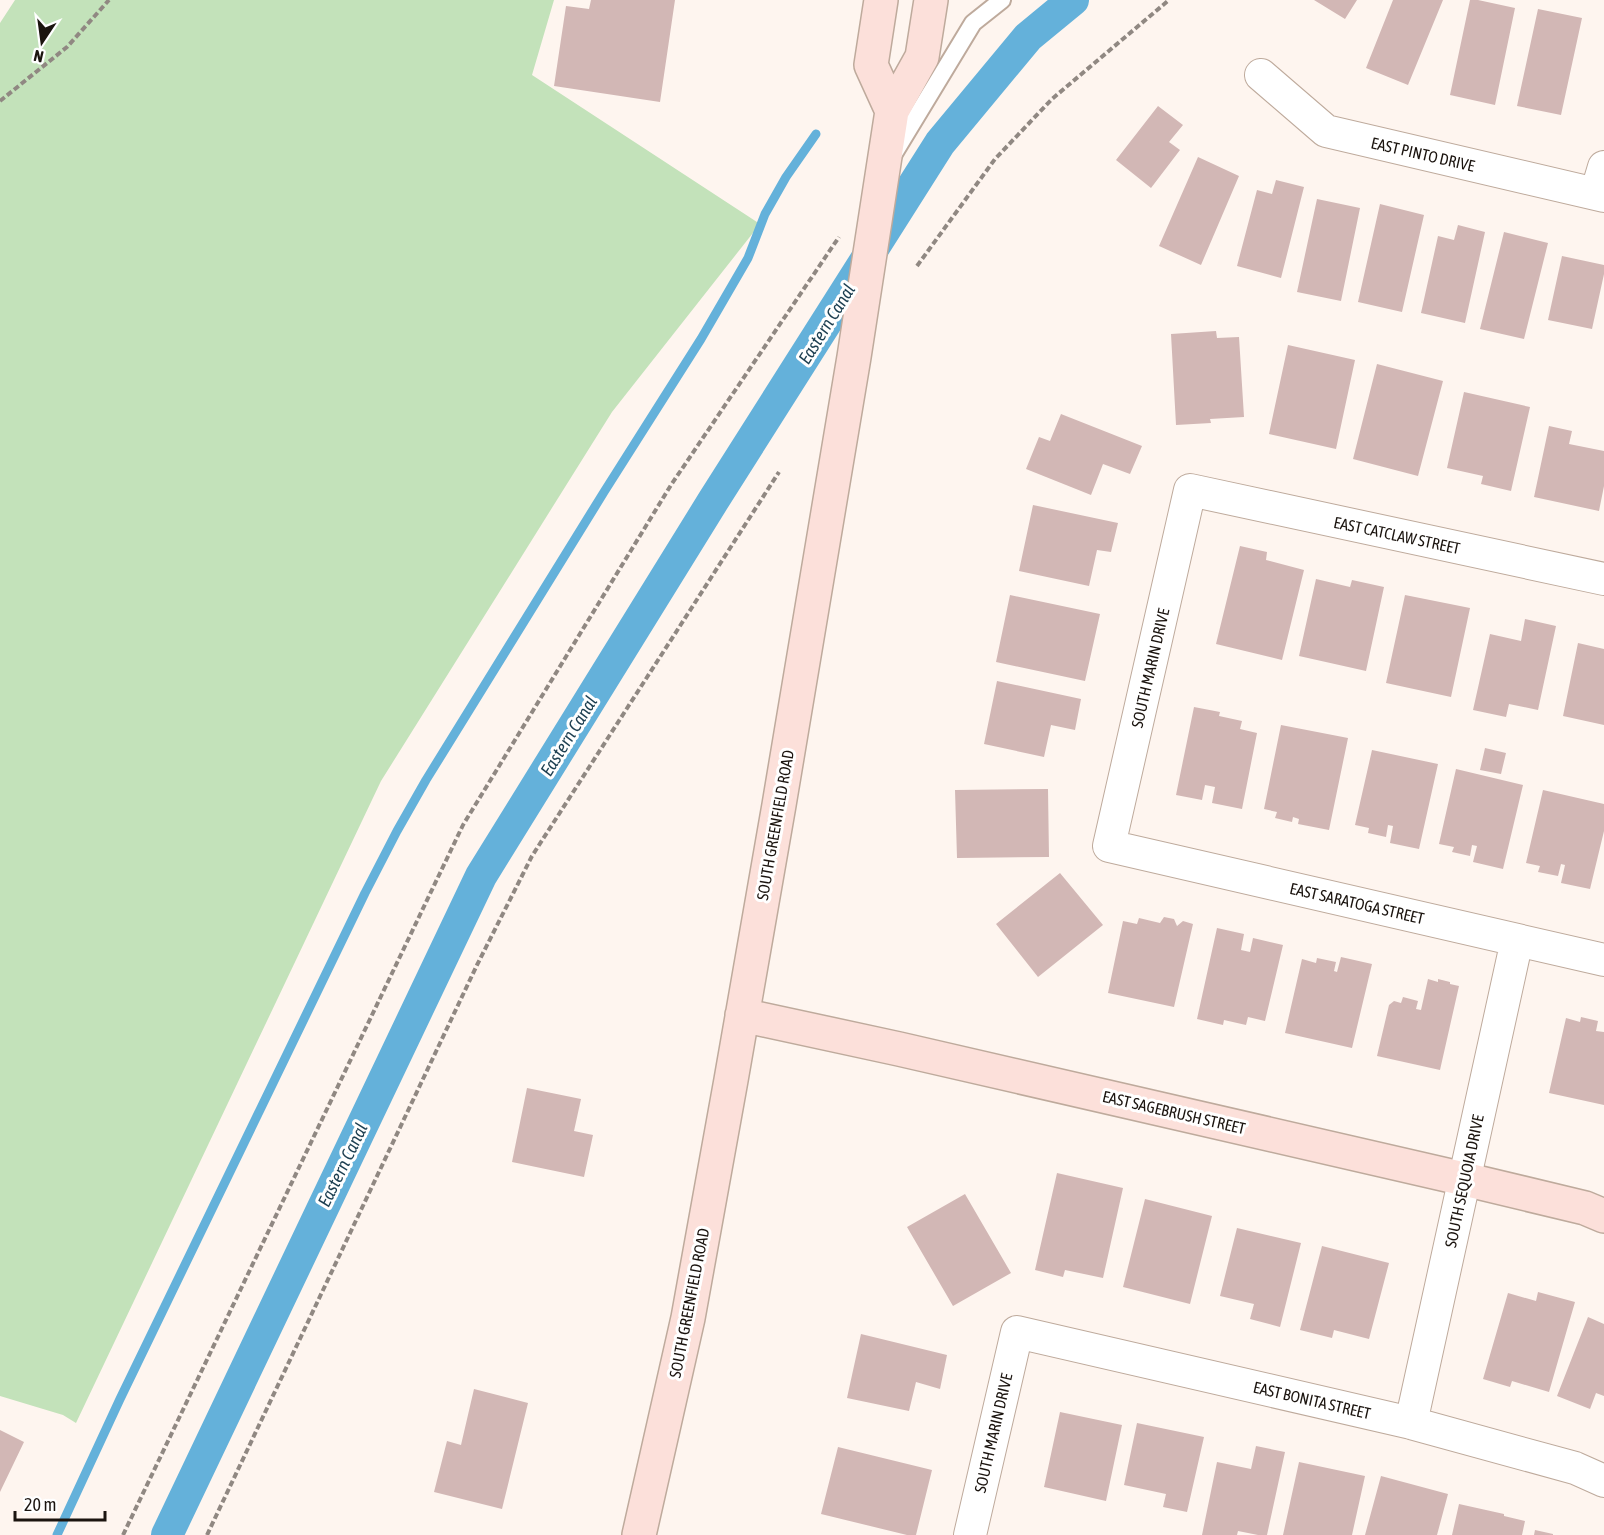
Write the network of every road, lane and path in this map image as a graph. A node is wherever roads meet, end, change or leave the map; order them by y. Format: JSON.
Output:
{"nodes":[{"id":1,"x":109,"y":0,"type":"edge"},
{"id":2,"x":880,"y":0,"type":"edge"},
{"id":3,"x":931,"y":0,"type":"edge"},
{"id":4,"x":1002,"y":0,"type":"edge"},
{"id":5,"x":1169,"y":0,"type":"edge"},
{"id":6,"x":1261,"y":75,"type":"dead end"},
{"id":7,"x":0,"y":101,"type":"edge"},
{"id":8,"x":892,"y":111,"type":"junction"},
{"id":9,"x":881,"y":182,"type":"junction"},
{"id":10,"x":1601,"y":186,"type":"edge"},
{"id":11,"x":842,"y":232,"type":"dead end"},
{"id":12,"x":917,"y":266,"type":"dead end"},
{"id":13,"x":778,"y":472,"type":"dead end"},
{"id":14,"x":1190,"y":490,"type":"joint"},
{"id":15,"x":1604,"y":579,"type":"edge"},
{"id":16,"x":1109,"y":846,"type":"joint"},
{"id":17,"x":1517,"y":940,"type":"junction"},
{"id":18,"x":1604,"y":960,"type":"edge"},
{"id":19,"x":742,"y":1015,"type":"junction"},
{"id":20,"x":1464,"y":1179,"type":"junction"},
{"id":21,"x":1604,"y":1216,"type":"edge"},
{"id":22,"x":1017,"y":1332,"type":"joint"},
{"id":23,"x":1411,"y":1423,"type":"junction"},
{"id":24,"x":1604,"y":1481,"type":"edge"},
{"id":25,"x":123,"y":1535,"type":"edge"},
{"id":26,"x":207,"y":1535,"type":"edge"},
{"id":27,"x":639,"y":1535,"type":"edge"},
{"id":28,"x":970,"y":1535,"type":"edge"}],
"edges":[{"from":1,"to":7,"type":"path"},
{"from":2,"to":8,"type":"main road"},
{"from":3,"to":8,"type":"main road","name":"SOUTH GREENFIELD ROAD"},
{"from":4,"to":9,"type":"lane"},
{"from":5,"to":12,"type":"path"},
{"from":6,"to":10,"type":"street","name":"EAST PINTO DRIVE"},
{"from":8,"to":9,"type":"main road","name":"SOUTH GREENFIELD ROAD"},
{"from":9,"to":19,"type":"main road","name":"SOUTH GREENFIELD ROAD"},
{"from":11,"to":25,"type":"path"},
{"from":13,"to":26,"type":"path"},
{"from":14,"to":15,"type":"street","name":"EAST CATCLAW STREET"},
{"from":14,"to":16,"type":"street","name":"SOUTH MARIN DRIVE"},
{"from":16,"to":17,"type":"street","name":"EAST SARATOGA STREET"},
{"from":17,"to":18,"type":"street","name":"EAST SARATOGA STREET"},
{"from":17,"to":20,"type":"street","name":"SOUTH SEQUOIA DRIVE"},
{"from":19,"to":20,"type":"main road","name":"EAST SAGEBRUSH STREET"},
{"from":19,"to":27,"type":"main road","name":"SOUTH GREENFIELD ROAD"},
{"from":20,"to":21,"type":"main road","name":"EAST SAGEBRUSH STREET"},
{"from":20,"to":23,"type":"street","name":"SOUTH SEQUOIA DRIVE"},
{"from":22,"to":23,"type":"street","name":"EAST BONITA STREET"},
{"from":22,"to":28,"type":"street","name":"SOUTH MARIN DRIVE"},
{"from":23,"to":24,"type":"street","name":"EAST BONITA STREET"}]}
